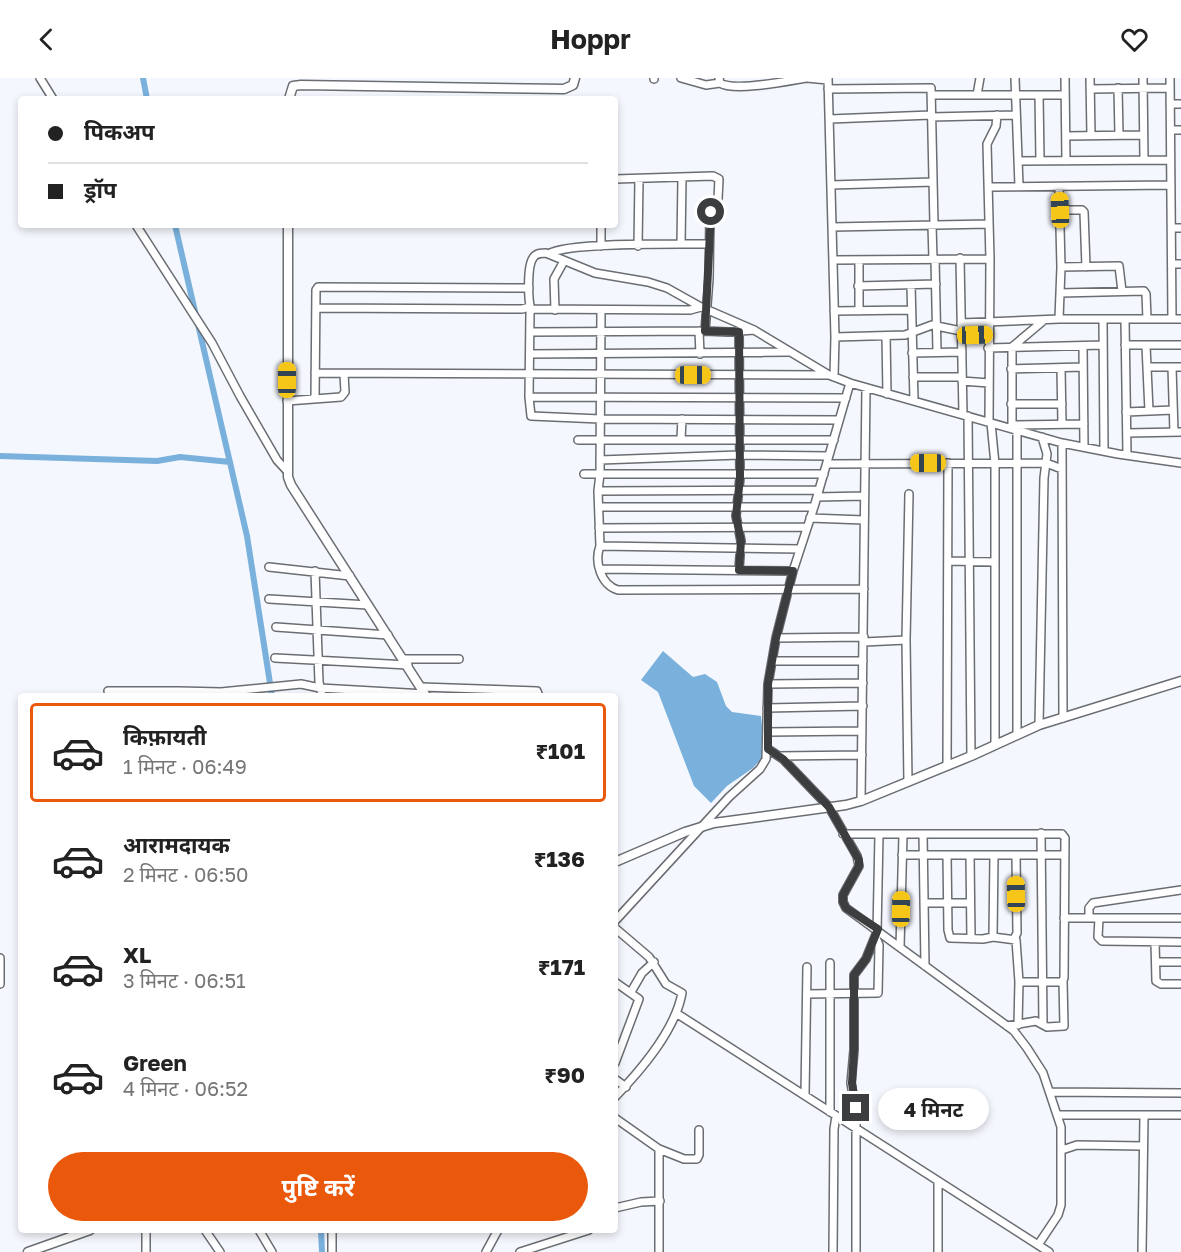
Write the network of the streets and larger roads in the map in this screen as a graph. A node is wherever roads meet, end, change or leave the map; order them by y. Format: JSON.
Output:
{"nodes":[{"id":1,"x":40,"y":78,"type":"edge"},
{"id":2,"x":574,"y":78,"type":"edge"},
{"id":3,"x":681,"y":78,"type":"edge"},
{"id":4,"x":807,"y":78,"type":"edge"},
{"id":5,"x":980,"y":78,"type":"edge"},
{"id":6,"x":1015,"y":78,"type":"edge"},
{"id":7,"x":1065,"y":78,"type":"edge"},
{"id":8,"x":1090,"y":78,"type":"edge"},
{"id":9,"x":1143,"y":78,"type":"edge"},
{"id":10,"x":1170,"y":78,"type":"edge"},
{"id":11,"x":695,"y":79,"type":"edge"},
{"id":12,"x":828,"y":79,"type":"edge"},
{"id":13,"x":719,"y":80,"type":"edge"},
{"id":14,"x":291,"y":82,"type":"edge"},
{"id":15,"x":1118,"y":88,"type":"junction"},
{"id":16,"x":1143,"y":88,"type":"junction"},
{"id":17,"x":1170,"y":88,"type":"junction"},
{"id":18,"x":828,"y":89,"type":"junction"},
{"id":19,"x":1091,"y":89,"type":"junction"},
{"id":20,"x":932,"y":95,"type":"junction"},
{"id":21,"x":977,"y":95,"type":"junction"},
{"id":22,"x":1015,"y":95,"type":"junction"},
{"id":23,"x":1039,"y":95,"type":"junction"},
{"id":24,"x":1065,"y":95,"type":"junction"},
{"id":25,"x":51,"y":96,"type":"edge"},
{"id":26,"x":1170,"y":104,"type":"junction"},
{"id":27,"x":1181,"y":104,"type":"edge"},
{"id":28,"x":1016,"y":115,"type":"junction"},
{"id":29,"x":931,"y":116,"type":"junction"},
{"id":30,"x":997,"y":116,"type":"junction"},
{"id":31,"x":830,"y":119,"type":"junction"},
{"id":32,"x":1171,"y":130,"type":"junction"},
{"id":33,"x":1181,"y":130,"type":"edge"},
{"id":34,"x":1091,"y":135,"type":"junction"},
{"id":35,"x":1119,"y":135,"type":"junction"},
{"id":36,"x":1143,"y":135,"type":"junction"},
{"id":37,"x":1066,"y":136,"type":"junction"},
{"id":38,"x":1040,"y":160,"type":"junction"},
{"id":39,"x":1144,"y":160,"type":"junction"},
{"id":40,"x":1170,"y":160,"type":"junction"},
{"id":41,"x":1018,"y":161,"type":"junction"},
{"id":42,"x":1066,"y":161,"type":"junction"},
{"id":43,"x":682,"y":178,"type":"junction"},
{"id":44,"x":618,"y":179,"type":"edge"},
{"id":45,"x":639,"y":179,"type":"junction"},
{"id":46,"x":933,"y":182,"type":"junction"},
{"id":47,"x":831,"y":185,"type":"junction"},
{"id":48,"x":1170,"y":185,"type":"junction"},
{"id":49,"x":1019,"y":186,"type":"junction"},
{"id":50,"x":989,"y":187,"type":"junction"},
{"id":51,"x":1059,"y":187,"type":"junction"},
{"id":52,"x":1060,"y":210,"type":"junction"},
{"id":53,"x":989,"y":224,"type":"junction"},
{"id":54,"x":933,"y":225,"type":"junction"},
{"id":55,"x":832,"y":227,"type":"junction"},
{"id":56,"x":138,"y":228,"type":"edge"},
{"id":57,"x":288,"y":228,"type":"edge"},
{"id":58,"x":601,"y":228,"type":"edge"},
{"id":59,"x":1172,"y":228,"type":"junction"},
{"id":60,"x":1181,"y":228,"type":"edge"},
{"id":61,"x":681,"y":244,"type":"junction"},
{"id":62,"x":709,"y":244,"type":"junction"},
{"id":63,"x":601,"y":246,"type":"junction"},
{"id":64,"x":638,"y":246,"type":"junction"},
{"id":65,"x":549,"y":254,"type":"junction"},
{"id":66,"x":960,"y":258,"type":"junction"},
{"id":67,"x":934,"y":259,"type":"junction"},
{"id":68,"x":990,"y":259,"type":"junction"},
{"id":69,"x":833,"y":260,"type":"junction"},
{"id":70,"x":859,"y":260,"type":"junction"},
{"id":71,"x":564,"y":261,"type":"junction"},
{"id":72,"x":1172,"y":264,"type":"junction"},
{"id":73,"x":1181,"y":264,"type":"edge"},
{"id":74,"x":1061,"y":267,"type":"junction"},
{"id":75,"x":1086,"y":267,"type":"junction"},
{"id":76,"x":936,"y":284,"type":"junction"},
{"id":77,"x":910,"y":285,"type":"junction"},
{"id":78,"x":858,"y":286,"type":"junction"},
{"id":79,"x":529,"y":288,"type":"junction"},
{"id":80,"x":1122,"y":291,"type":"junction"},
{"id":81,"x":1172,"y":292,"type":"junction"},
{"id":82,"x":1181,"y":292,"type":"edge"},
{"id":83,"x":1060,"y":293,"type":"junction"},
{"id":84,"x":316,"y":308,"type":"junction"},
{"id":85,"x":704,"y":308,"type":"junction"},
{"id":86,"x":530,"y":309,"type":"junction"},
{"id":87,"x":555,"y":310,"type":"junction"},
{"id":88,"x":911,"y":310,"type":"junction"},
{"id":89,"x":601,"y":311,"type":"junction"},
{"id":90,"x":834,"y":311,"type":"junction"},
{"id":91,"x":859,"y":311,"type":"junction"},
{"id":92,"x":1059,"y":319,"type":"junction"},
{"id":93,"x":1147,"y":319,"type":"junction"},
{"id":94,"x":1181,"y":319,"type":"edge"},
{"id":95,"x":1125,"y":320,"type":"junction"},
{"id":96,"x":1172,"y":320,"type":"junction"},
{"id":97,"x":1042,"y":321,"type":"junction"},
{"id":98,"x":1103,"y":321,"type":"junction"},
{"id":99,"x":989,"y":322,"type":"junction"},
{"id":100,"x":936,"y":325,"type":"junction"},
{"id":101,"x":754,"y":330,"type":"junction"},
{"id":102,"x":961,"y":330,"type":"junction"},
{"id":103,"x":702,"y":331,"type":"junction"},
{"id":104,"x":530,"y":332,"type":"junction"},
{"id":105,"x":600,"y":332,"type":"junction"},
{"id":106,"x":739,"y":332,"type":"junction"},
{"id":107,"x":912,"y":334,"type":"junction"},
{"id":108,"x":989,"y":334,"type":"junction"},
{"id":109,"x":886,"y":336,"type":"junction"},
{"id":110,"x":835,"y":337,"type":"junction"},
{"id":111,"x":1103,"y":345,"type":"junction"},
{"id":112,"x":1125,"y":345,"type":"junction"},
{"id":113,"x":1181,"y":345,"type":"edge"},
{"id":114,"x":1083,"y":346,"type":"junction"},
{"id":115,"x":1146,"y":346,"type":"junction"},
{"id":116,"x":1012,"y":347,"type":"junction"},
{"id":117,"x":988,"y":348,"type":"junction"},
{"id":118,"x":789,"y":352,"type":"junction"},
{"id":119,"x":937,"y":352,"type":"junction"},
{"id":120,"x":962,"y":352,"type":"junction"},
{"id":121,"x":912,"y":353,"type":"junction"},
{"id":122,"x":530,"y":354,"type":"junction"},
{"id":123,"x":700,"y":354,"type":"junction"},
{"id":124,"x":740,"y":354,"type":"junction"},
{"id":125,"x":599,"y":355,"type":"junction"},
{"id":126,"x":1083,"y":367,"type":"junction"},
{"id":127,"x":1147,"y":367,"type":"junction"},
{"id":128,"x":1172,"y":367,"type":"junction"},
{"id":129,"x":1181,"y":367,"type":"edge"},
{"id":130,"x":1011,"y":369,"type":"junction"},
{"id":131,"x":1061,"y":369,"type":"junction"},
{"id":132,"x":315,"y":374,"type":"junction"},
{"id":133,"x":344,"y":374,"type":"junction"},
{"id":134,"x":530,"y":374,"type":"junction"},
{"id":135,"x":599,"y":375,"type":"junction"},
{"id":136,"x":740,"y":375,"type":"junction"},
{"id":137,"x":832,"y":376,"type":"junction"},
{"id":138,"x":913,"y":377,"type":"junction"},
{"id":139,"x":962,"y":379,"type":"junction"},
{"id":140,"x":850,"y":383,"type":"junction"},
{"id":141,"x":988,"y":383,"type":"junction"},
{"id":142,"x":866,"y":388,"type":"junction"},
{"id":143,"x":888,"y":394,"type":"junction"},
{"id":144,"x":529,"y":397,"type":"junction"},
{"id":145,"x":740,"y":397,"type":"junction"},
{"id":146,"x":315,"y":398,"type":"junction"},
{"id":147,"x":600,"y":398,"type":"junction"},
{"id":148,"x":846,"y":398,"type":"junction"},
{"id":149,"x":914,"y":400,"type":"junction"},
{"id":150,"x":287,"y":401,"type":"junction"},
{"id":151,"x":1011,"y":404,"type":"junction"},
{"id":152,"x":1062,"y":404,"type":"junction"},
{"id":153,"x":1173,"y":410,"type":"junction"},
{"id":154,"x":1149,"y":411,"type":"junction"},
{"id":155,"x":1126,"y":412,"type":"junction"},
{"id":156,"x":966,"y":416,"type":"junction"},
{"id":157,"x":740,"y":418,"type":"junction"},
{"id":158,"x":600,"y":419,"type":"junction"},
{"id":159,"x":682,"y":419,"type":"junction"},
{"id":160,"x":839,"y":420,"type":"junction"},
{"id":161,"x":990,"y":423,"type":"junction"},
{"id":162,"x":1062,"y":424,"type":"junction"},
{"id":163,"x":1084,"y":424,"type":"junction"},
{"id":164,"x":1014,"y":428,"type":"junction"},
{"id":165,"x":1177,"y":432,"type":"edge"},
{"id":166,"x":1127,"y":433,"type":"junction"},
{"id":167,"x":1042,"y":437,"type":"junction"},
{"id":168,"x":681,"y":439,"type":"junction"},
{"id":169,"x":740,"y":439,"type":"junction"},
{"id":170,"x":578,"y":440,"type":"dead end"},
{"id":171,"x":600,"y":440,"type":"junction"},
{"id":172,"x":834,"y":440,"type":"junction"},
{"id":173,"x":1062,"y":443,"type":"junction"},
{"id":174,"x":1084,"y":447,"type":"junction"},
{"id":175,"x":1104,"y":451,"type":"junction"},
{"id":176,"x":739,"y":454,"type":"junction"},
{"id":177,"x":1126,"y":455,"type":"junction"},
{"id":178,"x":600,"y":460,"type":"junction"},
{"id":179,"x":828,"y":460,"type":"junction"},
{"id":180,"x":866,"y":463,"type":"junction"},
{"id":181,"x":948,"y":463,"type":"junction"},
{"id":182,"x":1181,"y":463,"type":"edge"},
{"id":183,"x":969,"y":464,"type":"junction"},
{"id":184,"x":995,"y":464,"type":"junction"},
{"id":185,"x":1017,"y":464,"type":"junction"},
{"id":186,"x":1046,"y":464,"type":"junction"},
{"id":187,"x":1062,"y":469,"type":"junction"},
{"id":188,"x":288,"y":472,"type":"junction"},
{"id":189,"x":584,"y":474,"type":"dead end"},
{"id":190,"x":600,"y":474,"type":"junction"},
{"id":191,"x":740,"y":474,"type":"junction"},
{"id":192,"x":824,"y":474,"type":"junction"},
{"id":193,"x":739,"y":490,"type":"junction"},
{"id":194,"x":598,"y":491,"type":"junction"},
{"id":195,"x":818,"y":494,"type":"junction"},
{"id":196,"x":909,"y":494,"type":"dead end"},
{"id":197,"x":864,"y":496,"type":"junction"},
{"id":198,"x":599,"y":507,"type":"junction"},
{"id":199,"x":737,"y":507,"type":"junction"},
{"id":200,"x":814,"y":507,"type":"junction"},
{"id":201,"x":810,"y":518,"type":"junction"},
{"id":202,"x":864,"y":520,"type":"junction"},
{"id":203,"x":738,"y":527,"type":"junction"},
{"id":204,"x":807,"y":527,"type":"junction"},
{"id":205,"x":599,"y":528,"type":"junction"},
{"id":206,"x":600,"y":546,"type":"junction"},
{"id":207,"x":740,"y":548,"type":"junction"},
{"id":208,"x":800,"y":549,"type":"junction"},
{"id":209,"x":948,"y":561,"type":"junction"},
{"id":210,"x":970,"y":561,"type":"junction"},
{"id":211,"x":995,"y":562,"type":"junction"},
{"id":212,"x":269,"y":567,"type":"dead end"},
{"id":213,"x":600,"y":569,"type":"junction"},
{"id":214,"x":739,"y":570,"type":"junction"},
{"id":215,"x":793,"y":571,"type":"junction"},
{"id":216,"x":315,"y":572,"type":"junction"},
{"id":217,"x":350,"y":576,"type":"junction"},
{"id":218,"x":864,"y":589,"type":"junction"},
{"id":219,"x":788,"y":590,"type":"junction"},
{"id":220,"x":269,"y":599,"type":"dead end"},
{"id":221,"x":316,"y":603,"type":"junction"},
{"id":222,"x":368,"y":605,"type":"junction"},
{"id":223,"x":276,"y":627,"type":"dead end"},
{"id":224,"x":317,"y":631,"type":"junction"},
{"id":225,"x":388,"y":635,"type":"junction"},
{"id":226,"x":776,"y":638,"type":"junction"},
{"id":227,"x":864,"y":639,"type":"junction"},
{"id":228,"x":906,"y":640,"type":"junction"},
{"id":229,"x":275,"y":658,"type":"dead end"},
{"id":230,"x":459,"y":659,"type":"dead end"},
{"id":231,"x":318,"y":661,"type":"junction"},
{"id":232,"x":772,"y":661,"type":"junction"},
{"id":233,"x":863,"y":661,"type":"junction"},
{"id":234,"x":406,"y":662,"type":"junction"},
{"id":235,"x":1181,"y":681,"type":"edge"},
{"id":236,"x":863,"y":683,"type":"junction"},
{"id":237,"x":768,"y":684,"type":"junction"},
{"id":238,"x":320,"y":688,"type":"junction"},
{"id":239,"x":108,"y":691,"type":"dead end"},
{"id":240,"x":263,"y":691,"type":"edge"},
{"id":241,"x":424,"y":692,"type":"edge"},
{"id":242,"x":484,"y":692,"type":"edge"},
{"id":243,"x":155,"y":693,"type":"edge"},
{"id":244,"x":242,"y":693,"type":"edge"},
{"id":245,"x":321,"y":693,"type":"edge"},
{"id":246,"x":512,"y":693,"type":"edge"},
{"id":247,"x":538,"y":693,"type":"edge"},
{"id":248,"x":863,"y":706,"type":"junction"},
{"id":249,"x":767,"y":708,"type":"junction"},
{"id":250,"x":1063,"y":717,"type":"junction"},
{"id":251,"x":1040,"y":725,"type":"junction"},
{"id":252,"x":862,"y":731,"type":"junction"},
{"id":253,"x":767,"y":732,"type":"junction"},
{"id":254,"x":1017,"y":735,"type":"junction"},
{"id":255,"x":995,"y":745,"type":"junction"},
{"id":256,"x":768,"y":749,"type":"junction"},
{"id":257,"x":862,"y":755,"type":"junction"},
{"id":258,"x":779,"y":756,"type":"junction"},
{"id":259,"x":971,"y":756,"type":"junction"},
{"id":260,"x":947,"y":766,"type":"junction"},
{"id":261,"x":908,"y":782,"type":"junction"},
{"id":262,"x":861,"y":801,"type":"junction"},
{"id":263,"x":829,"y":807,"type":"junction"},
{"id":264,"x":703,"y":826,"type":"junction"},
{"id":265,"x":1041,"y":833,"type":"junction"},
{"id":266,"x":843,"y":834,"type":"junction"},
{"id":267,"x":923,"y":834,"type":"junction"},
{"id":268,"x":879,"y":835,"type":"junction"},
{"id":269,"x":903,"y":835,"type":"junction"},
{"id":270,"x":902,"y":855,"type":"junction"},
{"id":271,"x":923,"y":855,"type":"junction"},
{"id":272,"x":947,"y":855,"type":"junction"},
{"id":273,"x":969,"y":855,"type":"junction"},
{"id":274,"x":994,"y":855,"type":"junction"},
{"id":275,"x":1016,"y":855,"type":"junction"},
{"id":276,"x":1041,"y":855,"type":"junction"},
{"id":277,"x":1065,"y":855,"type":"junction"},
{"id":278,"x":618,"y":861,"type":"edge"},
{"id":279,"x":1181,"y":890,"type":"edge"},
{"id":280,"x":924,"y":903,"type":"junction"},
{"id":281,"x":948,"y":903,"type":"junction"},
{"id":282,"x":970,"y":903,"type":"junction"},
{"id":283,"x":618,"y":918,"type":"edge"},
{"id":284,"x":1064,"y":918,"type":"junction"},
{"id":285,"x":1089,"y":918,"type":"junction"},
{"id":286,"x":1099,"y":918,"type":"junction"},
{"id":287,"x":1181,"y":918,"type":"edge"},
{"id":288,"x":878,"y":929,"type":"junction"},
{"id":289,"x":618,"y":931,"type":"edge"},
{"id":290,"x":993,"y":937,"type":"junction"},
{"id":291,"x":876,"y":938,"type":"junction"},
{"id":292,"x":971,"y":939,"type":"junction"},
{"id":293,"x":1014,"y":939,"type":"junction"},
{"id":294,"x":1155,"y":942,"type":"junction"},
{"id":295,"x":1181,"y":942,"type":"edge"},
{"id":296,"x":900,"y":947,"type":"junction"},
{"id":297,"x":0,"y":958,"type":"edge"},
{"id":298,"x":654,"y":962,"type":"junction"},
{"id":299,"x":1156,"y":962,"type":"junction"},
{"id":300,"x":1181,"y":962,"type":"edge"},
{"id":301,"x":830,"y":963,"type":"dead end"},
{"id":302,"x":926,"y":966,"type":"junction"},
{"id":303,"x":807,"y":967,"type":"dead end"},
{"id":304,"x":1019,"y":981,"type":"junction"},
{"id":305,"x":1063,"y":981,"type":"junction"},
{"id":306,"x":1041,"y":982,"type":"junction"},
{"id":307,"x":0,"y":984,"type":"edge"},
{"id":308,"x":618,"y":984,"type":"edge"},
{"id":309,"x":1181,"y":984,"type":"edge"},
{"id":310,"x":631,"y":992,"type":"junction"},
{"id":311,"x":807,"y":994,"type":"junction"},
{"id":312,"x":830,"y":994,"type":"junction"},
{"id":313,"x":854,"y":994,"type":"junction"},
{"id":314,"x":676,"y":1013,"type":"junction"},
{"id":315,"x":1043,"y":1024,"type":"junction"},
{"id":316,"x":1018,"y":1025,"type":"junction"},
{"id":317,"x":1007,"y":1026,"type":"junction"},
{"id":318,"x":618,"y":1055,"type":"edge"},
{"id":319,"x":618,"y":1081,"type":"edge"},
{"id":320,"x":626,"y":1087,"type":"junction"},
{"id":321,"x":1051,"y":1092,"type":"junction"},
{"id":322,"x":1181,"y":1093,"type":"edge"},
{"id":323,"x":618,"y":1094,"type":"edge"},
{"id":324,"x":805,"y":1095,"type":"junction"},
{"id":325,"x":833,"y":1114,"type":"junction"},
{"id":326,"x":1058,"y":1115,"type":"junction"},
{"id":327,"x":1181,"y":1115,"type":"edge"},
{"id":328,"x":1144,"y":1116,"type":"junction"},
{"id":329,"x":618,"y":1120,"type":"edge"},
{"id":330,"x":855,"y":1127,"type":"junction"},
{"id":331,"x":699,"y":1130,"type":"dead end"},
{"id":332,"x":1143,"y":1146,"type":"junction"},
{"id":333,"x":659,"y":1149,"type":"junction"},
{"id":334,"x":1062,"y":1150,"type":"junction"},
{"id":335,"x":938,"y":1181,"type":"junction"},
{"id":336,"x":660,"y":1201,"type":"junction"},
{"id":337,"x":618,"y":1207,"type":"edge"},
{"id":338,"x":82,"y":1233,"type":"edge"},
{"id":339,"x":146,"y":1233,"type":"edge"},
{"id":340,"x":208,"y":1233,"type":"edge"},
{"id":341,"x":261,"y":1233,"type":"edge"},
{"id":342,"x":332,"y":1233,"type":"edge"},
{"id":343,"x":496,"y":1233,"type":"edge"},
{"id":344,"x":580,"y":1233,"type":"edge"},
{"id":345,"x":1038,"y":1245,"type":"junction"},
{"id":346,"x":28,"y":1252,"type":"edge"},
{"id":347,"x":146,"y":1252,"type":"edge"},
{"id":348,"x":220,"y":1252,"type":"edge"},
{"id":349,"x":272,"y":1252,"type":"edge"},
{"id":350,"x":332,"y":1252,"type":"edge"},
{"id":351,"x":486,"y":1252,"type":"edge"},
{"id":352,"x":520,"y":1252,"type":"edge"},
{"id":353,"x":659,"y":1252,"type":"edge"},
{"id":354,"x":832,"y":1252,"type":"edge"},
{"id":355,"x":856,"y":1252,"type":"edge"},
{"id":356,"x":938,"y":1252,"type":"edge"},
{"id":357,"x":1049,"y":1252,"type":"edge"},
{"id":358,"x":1142,"y":1252,"type":"edge"}],
"edges":[{"from":1,"to":25,"type":"street"},
{"from":2,"to":14,"type":"street"},
{"from":3,"to":11,"type":"street"},
{"from":4,"to":12,"type":"street"},
{"from":4,"to":13,"type":"street"},
{"from":5,"to":21,"type":"street"},
{"from":6,"to":22,"type":"street"},
{"from":7,"to":24,"type":"street"},
{"from":8,"to":19,"type":"street"},
{"from":9,"to":16,"type":"street"},
{"from":10,"to":17,"type":"street"},
{"from":11,"to":13,"type":"street"},
{"from":12,"to":18,"type":"street"},
{"from":15,"to":16,"type":"street"},
{"from":15,"to":19,"type":"street"},
{"from":15,"to":35,"type":"street"},
{"from":16,"to":17,"type":"street"},
{"from":16,"to":36,"type":"street"},
{"from":17,"to":26,"type":"street"},
{"from":18,"to":20,"type":"street"},
{"from":18,"to":31,"type":"street"},
{"from":19,"to":34,"type":"street"},
{"from":20,"to":21,"type":"street"},
{"from":20,"to":29,"type":"street"},
{"from":21,"to":22,"type":"street"},
{"from":22,"to":23,"type":"street"},
{"from":22,"to":28,"type":"street"},
{"from":23,"to":24,"type":"street"},
{"from":23,"to":38,"type":"street"},
{"from":24,"to":37,"type":"street"},
{"from":26,"to":27,"type":"street"},
{"from":26,"to":32,"type":"street"},
{"from":28,"to":30,"type":"street"},
{"from":28,"to":41,"type":"street"},
{"from":29,"to":30,"type":"street"},
{"from":29,"to":31,"type":"street"},
{"from":29,"to":46,"type":"street"},
{"from":30,"to":50,"type":"street"},
{"from":31,"to":47,"type":"street"},
{"from":32,"to":33,"type":"street"},
{"from":32,"to":40,"type":"street"},
{"from":34,"to":35,"type":"street"},
{"from":34,"to":37,"type":"street"},
{"from":35,"to":36,"type":"street"},
{"from":36,"to":39,"type":"street"},
{"from":37,"to":42,"type":"street"},
{"from":38,"to":41,"type":"street"},
{"from":38,"to":42,"type":"street"},
{"from":39,"to":40,"type":"street"},
{"from":39,"to":42,"type":"street"},
{"from":40,"to":48,"type":"street"},
{"from":41,"to":49,"type":"street"},
{"from":43,"to":45,"type":"street"},
{"from":43,"to":61,"type":"street"},
{"from":43,"to":62,"type":"street"},
{"from":44,"to":45,"type":"street"},
{"from":45,"to":64,"type":"street"},
{"from":46,"to":47,"type":"street"},
{"from":46,"to":54,"type":"street"},
{"from":47,"to":55,"type":"street"},
{"from":48,"to":51,"type":"street"},
{"from":48,"to":59,"type":"street"},
{"from":49,"to":50,"type":"street"},
{"from":49,"to":51,"type":"street"},
{"from":50,"to":53,"type":"street"},
{"from":51,"to":52,"type":"street"},
{"from":52,"to":74,"type":"street"},
{"from":52,"to":75,"type":"street"},
{"from":53,"to":54,"type":"street"},
{"from":53,"to":68,"type":"street"},
{"from":54,"to":55,"type":"street"},
{"from":54,"to":67,"type":"street"},
{"from":55,"to":69,"type":"street"},
{"from":56,"to":188,"type":"street"},
{"from":57,"to":150,"type":"street"},
{"from":58,"to":63,"type":"street"},
{"from":59,"to":60,"type":"street"},
{"from":59,"to":72,"type":"street"},
{"from":61,"to":62,"type":"street"},
{"from":61,"to":64,"type":"street"},
{"from":62,"to":85,"type":"street"},
{"from":63,"to":64,"type":"street"},
{"from":63,"to":65,"type":"street"},
{"from":65,"to":71,"type":"street"},
{"from":65,"to":79,"type":"street"},
{"from":66,"to":67,"type":"street"},
{"from":66,"to":68,"type":"street"},
{"from":66,"to":102,"type":"street"},
{"from":67,"to":70,"type":"street"},
{"from":67,"to":76,"type":"street"},
{"from":68,"to":99,"type":"street"},
{"from":69,"to":70,"type":"street"},
{"from":69,"to":90,"type":"street"},
{"from":70,"to":78,"type":"street"},
{"from":71,"to":85,"type":"street"},
{"from":71,"to":87,"type":"street"},
{"from":72,"to":73,"type":"street"},
{"from":72,"to":81,"type":"street"},
{"from":74,"to":75,"type":"street"},
{"from":74,"to":83,"type":"street"},
{"from":75,"to":80,"type":"street"},
{"from":76,"to":77,"type":"street"},
{"from":76,"to":100,"type":"street"},
{"from":77,"to":78,"type":"street"},
{"from":77,"to":88,"type":"street"},
{"from":78,"to":91,"type":"street"},
{"from":79,"to":84,"type":"street"},
{"from":79,"to":86,"type":"street"},
{"from":80,"to":83,"type":"street"},
{"from":80,"to":93,"type":"street"},
{"from":81,"to":82,"type":"street"},
{"from":81,"to":96,"type":"street"},
{"from":83,"to":92,"type":"street"},
{"from":84,"to":86,"type":"street"},
{"from":84,"to":132,"type":"street"},
{"from":85,"to":89,"type":"street"},
{"from":85,"to":101,"type":"street"},
{"from":85,"to":103,"type":"street"},
{"from":86,"to":87,"type":"street"},
{"from":86,"to":104,"type":"street"},
{"from":87,"to":89,"type":"street"},
{"from":88,"to":91,"type":"street"},
{"from":88,"to":107,"type":"street"},
{"from":89,"to":105,"type":"street"},
{"from":90,"to":91,"type":"street"},
{"from":90,"to":110,"type":"street"},
{"from":92,"to":97,"type":"street"},
{"from":92,"to":98,"type":"street"},
{"from":93,"to":95,"type":"street"},
{"from":93,"to":96,"type":"street"},
{"from":94,"to":96,"type":"street"},
{"from":95,"to":98,"type":"street"},
{"from":95,"to":112,"type":"street"},
{"from":97,"to":99,"type":"street"},
{"from":97,"to":116,"type":"street"},
{"from":98,"to":111,"type":"street"},
{"from":99,"to":102,"type":"street"},
{"from":99,"to":108,"type":"street"},
{"from":100,"to":102,"type":"street"},
{"from":100,"to":107,"type":"street"},
{"from":100,"to":119,"type":"street"},
{"from":101,"to":106,"type":"street"},
{"from":101,"to":118,"type":"street"},
{"from":102,"to":108,"type":"street"},
{"from":102,"to":120,"type":"street"},
{"from":103,"to":105,"type":"street"},
{"from":103,"to":106,"type":"street"},
{"from":103,"to":123,"type":"street"},
{"from":104,"to":105,"type":"street"},
{"from":104,"to":122,"type":"street"},
{"from":105,"to":125,"type":"street"},
{"from":106,"to":124,"type":"street"},
{"from":107,"to":109,"type":"street"},
{"from":107,"to":121,"type":"street"},
{"from":108,"to":117,"type":"street"},
{"from":109,"to":110,"type":"street"},
{"from":109,"to":143,"type":"street"},
{"from":110,"to":137,"type":"street"},
{"from":111,"to":114,"type":"street"},
{"from":111,"to":175,"type":"street"},
{"from":112,"to":115,"type":"street"},
{"from":112,"to":155,"type":"street"},
{"from":113,"to":115,"type":"street"},
{"from":114,"to":116,"type":"street"},
{"from":114,"to":126,"type":"street"},
{"from":115,"to":127,"type":"street"},
{"from":116,"to":117,"type":"street"},
{"from":116,"to":130,"type":"street"},
{"from":117,"to":141,"type":"street"},
{"from":118,"to":124,"type":"street"},
{"from":118,"to":137,"type":"street"},
{"from":119,"to":120,"type":"street"},
{"from":119,"to":121,"type":"street"},
{"from":120,"to":139,"type":"street"},
{"from":121,"to":138,"type":"street"},
{"from":122,"to":125,"type":"street"},
{"from":122,"to":134,"type":"street"},
{"from":123,"to":124,"type":"street"},
{"from":123,"to":125,"type":"street"},
{"from":124,"to":136,"type":"street"},
{"from":125,"to":135,"type":"street"},
{"from":126,"to":131,"type":"street"},
{"from":126,"to":163,"type":"street"},
{"from":127,"to":128,"type":"street"},
{"from":127,"to":154,"type":"street"},
{"from":128,"to":129,"type":"street"},
{"from":128,"to":153,"type":"street"},
{"from":130,"to":131,"type":"street"},
{"from":130,"to":151,"type":"street"},
{"from":131,"to":152,"type":"street"},
{"from":132,"to":133,"type":"street"},
{"from":132,"to":146,"type":"street"},
{"from":133,"to":134,"type":"street"},
{"from":133,"to":146,"type":"street"},
{"from":134,"to":135,"type":"street"},
{"from":134,"to":144,"type":"street"},
{"from":135,"to":136,"type":"street"},
{"from":135,"to":147,"type":"street"},
{"from":136,"to":137,"type":"street"},
{"from":136,"to":145,"type":"street"},
{"from":137,"to":140,"type":"street"},
{"from":138,"to":139,"type":"street"},
{"from":138,"to":149,"type":"street"},
{"from":139,"to":141,"type":"street"},
{"from":139,"to":156,"type":"street"},
{"from":140,"to":142,"type":"street"},
{"from":140,"to":148,"type":"street"},
{"from":141,"to":161,"type":"street"},
{"from":142,"to":143,"type":"street"},
{"from":142,"to":180,"type":"street"},
{"from":143,"to":149,"type":"street"},
{"from":144,"to":147,"type":"street"},
{"from":144,"to":158,"type":"street"},
{"from":145,"to":147,"type":"street"},
{"from":145,"to":148,"type":"street"},
{"from":145,"to":157,"type":"street"},
{"from":146,"to":150,"type":"street"},
{"from":147,"to":158,"type":"street"},
{"from":148,"to":160,"type":"street"},
{"from":149,"to":156,"type":"street"},
{"from":150,"to":188,"type":"street"},
{"from":151,"to":152,"type":"street"},
{"from":151,"to":164,"type":"street"},
{"from":152,"to":162,"type":"street"},
{"from":153,"to":154,"type":"street"},
{"from":153,"to":165,"type":"street"},
{"from":154,"to":155,"type":"street"},
{"from":155,"to":166,"type":"street"},
{"from":156,"to":161,"type":"street"},
{"from":156,"to":183,"type":"street"},
{"from":157,"to":159,"type":"street"},
{"from":157,"to":160,"type":"street"},
{"from":157,"to":169,"type":"street"},
{"from":158,"to":159,"type":"street"},
{"from":158,"to":171,"type":"street"},
{"from":159,"to":168,"type":"street"},
{"from":160,"to":172,"type":"street"},
{"from":161,"to":164,"type":"street"},
{"from":161,"to":184,"type":"street"},
{"from":162,"to":163,"type":"street"},
{"from":162,"to":164,"type":"street"},
{"from":163,"to":174,"type":"street"},
{"from":164,"to":167,"type":"street"},
{"from":164,"to":185,"type":"street"},
{"from":165,"to":166,"type":"street"},
{"from":166,"to":177,"type":"street"},
{"from":167,"to":173,"type":"street"},
{"from":167,"to":186,"type":"street"},
{"from":168,"to":169,"type":"street"},
{"from":168,"to":171,"type":"street"},
{"from":169,"to":172,"type":"street"},
{"from":169,"to":176,"type":"street"},
{"from":170,"to":171,"type":"street"},
{"from":171,"to":178,"type":"street"},
{"from":172,"to":179,"type":"street"},
{"from":173,"to":174,"type":"street"},
{"from":173,"to":187,"type":"street"},
{"from":174,"to":175,"type":"street"},
{"from":175,"to":177,"type":"street"},
{"from":176,"to":178,"type":"street"},
{"from":176,"to":179,"type":"street"},
{"from":176,"to":191,"type":"street"},
{"from":177,"to":182,"type":"street"},
{"from":178,"to":190,"type":"street"},
{"from":179,"to":180,"type":"street"},
{"from":179,"to":192,"type":"street"},
{"from":180,"to":181,"type":"street"},
{"from":180,"to":197,"type":"street"},
{"from":181,"to":183,"type":"street"},
{"from":181,"to":209,"type":"street"},
{"from":183,"to":184,"type":"street"},
{"from":183,"to":210,"type":"street"},
{"from":184,"to":185,"type":"street"},
{"from":184,"to":211,"type":"street"},
{"from":185,"to":186,"type":"street"},
{"from":185,"to":254,"type":"street"},
{"from":186,"to":187,"type":"street"},
{"from":186,"to":251,"type":"street"},
{"from":187,"to":250,"type":"street"},
{"from":188,"to":217,"type":"street"},
{"from":189,"to":190,"type":"street"},
{"from":190,"to":191,"type":"street"},
{"from":190,"to":194,"type":"street"},
{"from":191,"to":192,"type":"street"},
{"from":191,"to":193,"type":"street"},
{"from":192,"to":195,"type":"street"},
{"from":193,"to":194,"type":"street"},
{"from":193,"to":195,"type":"street"},
{"from":193,"to":199,"type":"street"},
{"from":194,"to":198,"type":"street"},
{"from":195,"to":197,"type":"street"},
{"from":195,"to":200,"type":"street"},
{"from":196,"to":228,"type":"street"},
{"from":197,"to":202,"type":"street"},
{"from":198,"to":199,"type":"street"},
{"from":198,"to":205,"type":"street"},
{"from":199,"to":200,"type":"street"},
{"from":199,"to":203,"type":"street"},
{"from":200,"to":201,"type":"street"},
{"from":201,"to":202,"type":"street"},
{"from":201,"to":204,"type":"street"},
{"from":202,"to":218,"type":"street"},
{"from":203,"to":204,"type":"street"},
{"from":203,"to":205,"type":"street"},
{"from":203,"to":207,"type":"street"},
{"from":204,"to":208,"type":"street"},
{"from":205,"to":206,"type":"street"},
{"from":206,"to":207,"type":"street"},
{"from":206,"to":213,"type":"street"},
{"from":207,"to":208,"type":"street"},
{"from":207,"to":214,"type":"street"},
{"from":208,"to":215,"type":"street"},
{"from":209,"to":210,"type":"street"},
{"from":209,"to":260,"type":"street"},
{"from":210,"to":211,"type":"street"},
{"from":210,"to":259,"type":"street"},
{"from":211,"to":255,"type":"street"},
{"from":212,"to":216,"type":"street"},
{"from":213,"to":214,"type":"street"},
{"from":213,"to":219,"type":"street"},
{"from":214,"to":215,"type":"street"},
{"from":215,"to":219,"type":"street"},
{"from":216,"to":217,"type":"street"},
{"from":216,"to":221,"type":"street"},
{"from":217,"to":222,"type":"street"},
{"from":218,"to":219,"type":"street"},
{"from":218,"to":227,"type":"street"},
{"from":219,"to":226,"type":"street"},
{"from":220,"to":221,"type":"street"},
{"from":221,"to":222,"type":"street"},
{"from":221,"to":224,"type":"street"},
{"from":222,"to":225,"type":"street"},
{"from":223,"to":224,"type":"street"},
{"from":224,"to":225,"type":"street"},
{"from":224,"to":231,"type":"street"},
{"from":225,"to":234,"type":"street"},
{"from":226,"to":227,"type":"street"},
{"from":226,"to":232,"type":"street"},
{"from":227,"to":228,"type":"street"},
{"from":227,"to":233,"type":"street"},
{"from":228,"to":261,"type":"street"},
{"from":229,"to":231,"type":"street"},
{"from":230,"to":234,"type":"street"},
{"from":231,"to":234,"type":"street"},
{"from":231,"to":238,"type":"street"},
{"from":232,"to":233,"type":"street"},
{"from":232,"to":237,"type":"street"},
{"from":233,"to":236,"type":"street"},
{"from":234,"to":241,"type":"street"},
{"from":235,"to":250,"type":"street"},
{"from":236,"to":237,"type":"street"},
{"from":236,"to":248,"type":"street"},
{"from":237,"to":249,"type":"street"},
{"from":238,"to":240,"type":"street"},
{"from":238,"to":241,"type":"street"},
{"from":238,"to":245,"type":"street"},
{"from":239,"to":243,"type":"street"},
{"from":240,"to":244,"type":"street"},
{"from":241,"to":242,"type":"street"},
{"from":242,"to":246,"type":"street"},
{"from":246,"to":247,"type":"street"},
{"from":248,"to":249,"type":"street"},
{"from":248,"to":252,"type":"street"},
{"from":249,"to":253,"type":"street"},
{"from":250,"to":251,"type":"street"},
{"from":251,"to":254,"type":"street"},
{"from":252,"to":253,"type":"street"},
{"from":252,"to":257,"type":"street"},
{"from":253,"to":256,"type":"street"},
{"from":254,"to":255,"type":"street"},
{"from":255,"to":259,"type":"street"},
{"from":256,"to":258,"type":"street"},
{"from":256,"to":264,"type":"street"},
{"from":257,"to":258,"type":"street"},
{"from":257,"to":262,"type":"street"},
{"from":258,"to":263,"type":"street"},
{"from":259,"to":260,"type":"street"},
{"from":260,"to":261,"type":"street"},
{"from":261,"to":262,"type":"street"},
{"from":262,"to":263,"type":"street"},
{"from":263,"to":264,"type":"street"},
{"from":263,"to":266,"type":"street"},
{"from":264,"to":278,"type":"street"},
{"from":264,"to":283,"type":"street"},
{"from":265,"to":267,"type":"street"},
{"from":265,"to":276,"type":"street"},
{"from":265,"to":277,"type":"street"},
{"from":266,"to":268,"type":"street"},
{"from":266,"to":288,"type":"street"},
{"from":267,"to":269,"type":"street"},
{"from":267,"to":271,"type":"street"},
{"from":268,"to":269,"type":"street"},
{"from":268,"to":288,"type":"street"},
{"from":269,"to":270,"type":"street"},
{"from":270,"to":271,"type":"street"},
{"from":270,"to":296,"type":"street"},
{"from":271,"to":272,"type":"street"},
{"from":271,"to":280,"type":"street"},
{"from":272,"to":273,"type":"street"},
{"from":272,"to":281,"type":"street"},
{"from":273,"to":274,"type":"street"},
{"from":273,"to":282,"type":"street"},
{"from":274,"to":275,"type":"street"},
{"from":274,"to":290,"type":"street"},
{"from":275,"to":276,"type":"street"},
{"from":275,"to":293,"type":"street"},
{"from":276,"to":277,"type":"street"},
{"from":276,"to":306,"type":"street"},
{"from":277,"to":284,"type":"street"},
{"from":279,"to":285,"type":"street"},
{"from":280,"to":281,"type":"street"},
{"from":280,"to":302,"type":"street"},
{"from":281,"to":282,"type":"street"},
{"from":281,"to":292,"type":"street"},
{"from":282,"to":292,"type":"street"},
{"from":284,"to":285,"type":"street"},
{"from":284,"to":305,"type":"street"},
{"from":285,"to":286,"type":"street"},
{"from":286,"to":287,"type":"street"},
{"from":286,"to":294,"type":"street"},
{"from":288,"to":291,"type":"street"},
{"from":288,"to":296,"type":"street"},
{"from":289,"to":298,"type":"street"},
{"from":290,"to":292,"type":"street"},
{"from":290,"to":293,"type":"street"},
{"from":291,"to":313,"type":"street"},
{"from":291,"to":313,"type":"street"},
{"from":293,"to":304,"type":"street"},
{"from":294,"to":295,"type":"street"},
{"from":294,"to":299,"type":"street"},
{"from":296,"to":302,"type":"street"},
{"from":297,"to":307,"type":"street"},
{"from":298,"to":310,"type":"street"},
{"from":298,"to":314,"type":"street"},
{"from":299,"to":300,"type":"street"},
{"from":299,"to":309,"type":"street"},
{"from":301,"to":312,"type":"street"},
{"from":302,"to":317,"type":"street"},
{"from":303,"to":311,"type":"street"},
{"from":304,"to":306,"type":"street"},
{"from":304,"to":316,"type":"street"},
{"from":305,"to":306,"type":"street"},
{"from":305,"to":315,"type":"street"},
{"from":306,"to":315,"type":"street"},
{"from":308,"to":310,"type":"street"},
{"from":310,"to":318,"type":"street"},
{"from":311,"to":312,"type":"street"},
{"from":311,"to":324,"type":"street"},
{"from":312,"to":313,"type":"street"},
{"from":312,"to":325,"type":"street"},
{"from":313,"to":330,"type":"street"},
{"from":314,"to":320,"type":"street"},
{"from":314,"to":324,"type":"street"},
{"from":315,"to":316,"type":"street"},
{"from":316,"to":317,"type":"street"},
{"from":317,"to":321,"type":"street"},
{"from":319,"to":320,"type":"street"},
{"from":320,"to":323,"type":"street"},
{"from":321,"to":322,"type":"street"},
{"from":321,"to":326,"type":"street"},
{"from":324,"to":325,"type":"street"},
{"from":325,"to":330,"type":"street"},
{"from":325,"to":354,"type":"street"},
{"from":326,"to":328,"type":"street"},
{"from":326,"to":334,"type":"street"},
{"from":327,"to":328,"type":"street"},
{"from":328,"to":332,"type":"street"},
{"from":329,"to":333,"type":"street"},
{"from":330,"to":335,"type":"street"},
{"from":330,"to":355,"type":"street"},
{"from":331,"to":333,"type":"street"},
{"from":332,"to":334,"type":"street"},
{"from":332,"to":358,"type":"street"},
{"from":333,"to":336,"type":"street"},
{"from":334,"to":345,"type":"street"},
{"from":335,"to":345,"type":"street"},
{"from":335,"to":356,"type":"street"},
{"from":336,"to":337,"type":"street"},
{"from":336,"to":353,"type":"street"},
{"from":338,"to":346,"type":"street"},
{"from":339,"to":347,"type":"street"},
{"from":340,"to":348,"type":"street"},
{"from":341,"to":349,"type":"street"},
{"from":342,"to":350,"type":"street"},
{"from":343,"to":351,"type":"street"},
{"from":344,"to":352,"type":"street"},
{"from":345,"to":357,"type":"street"}]}
